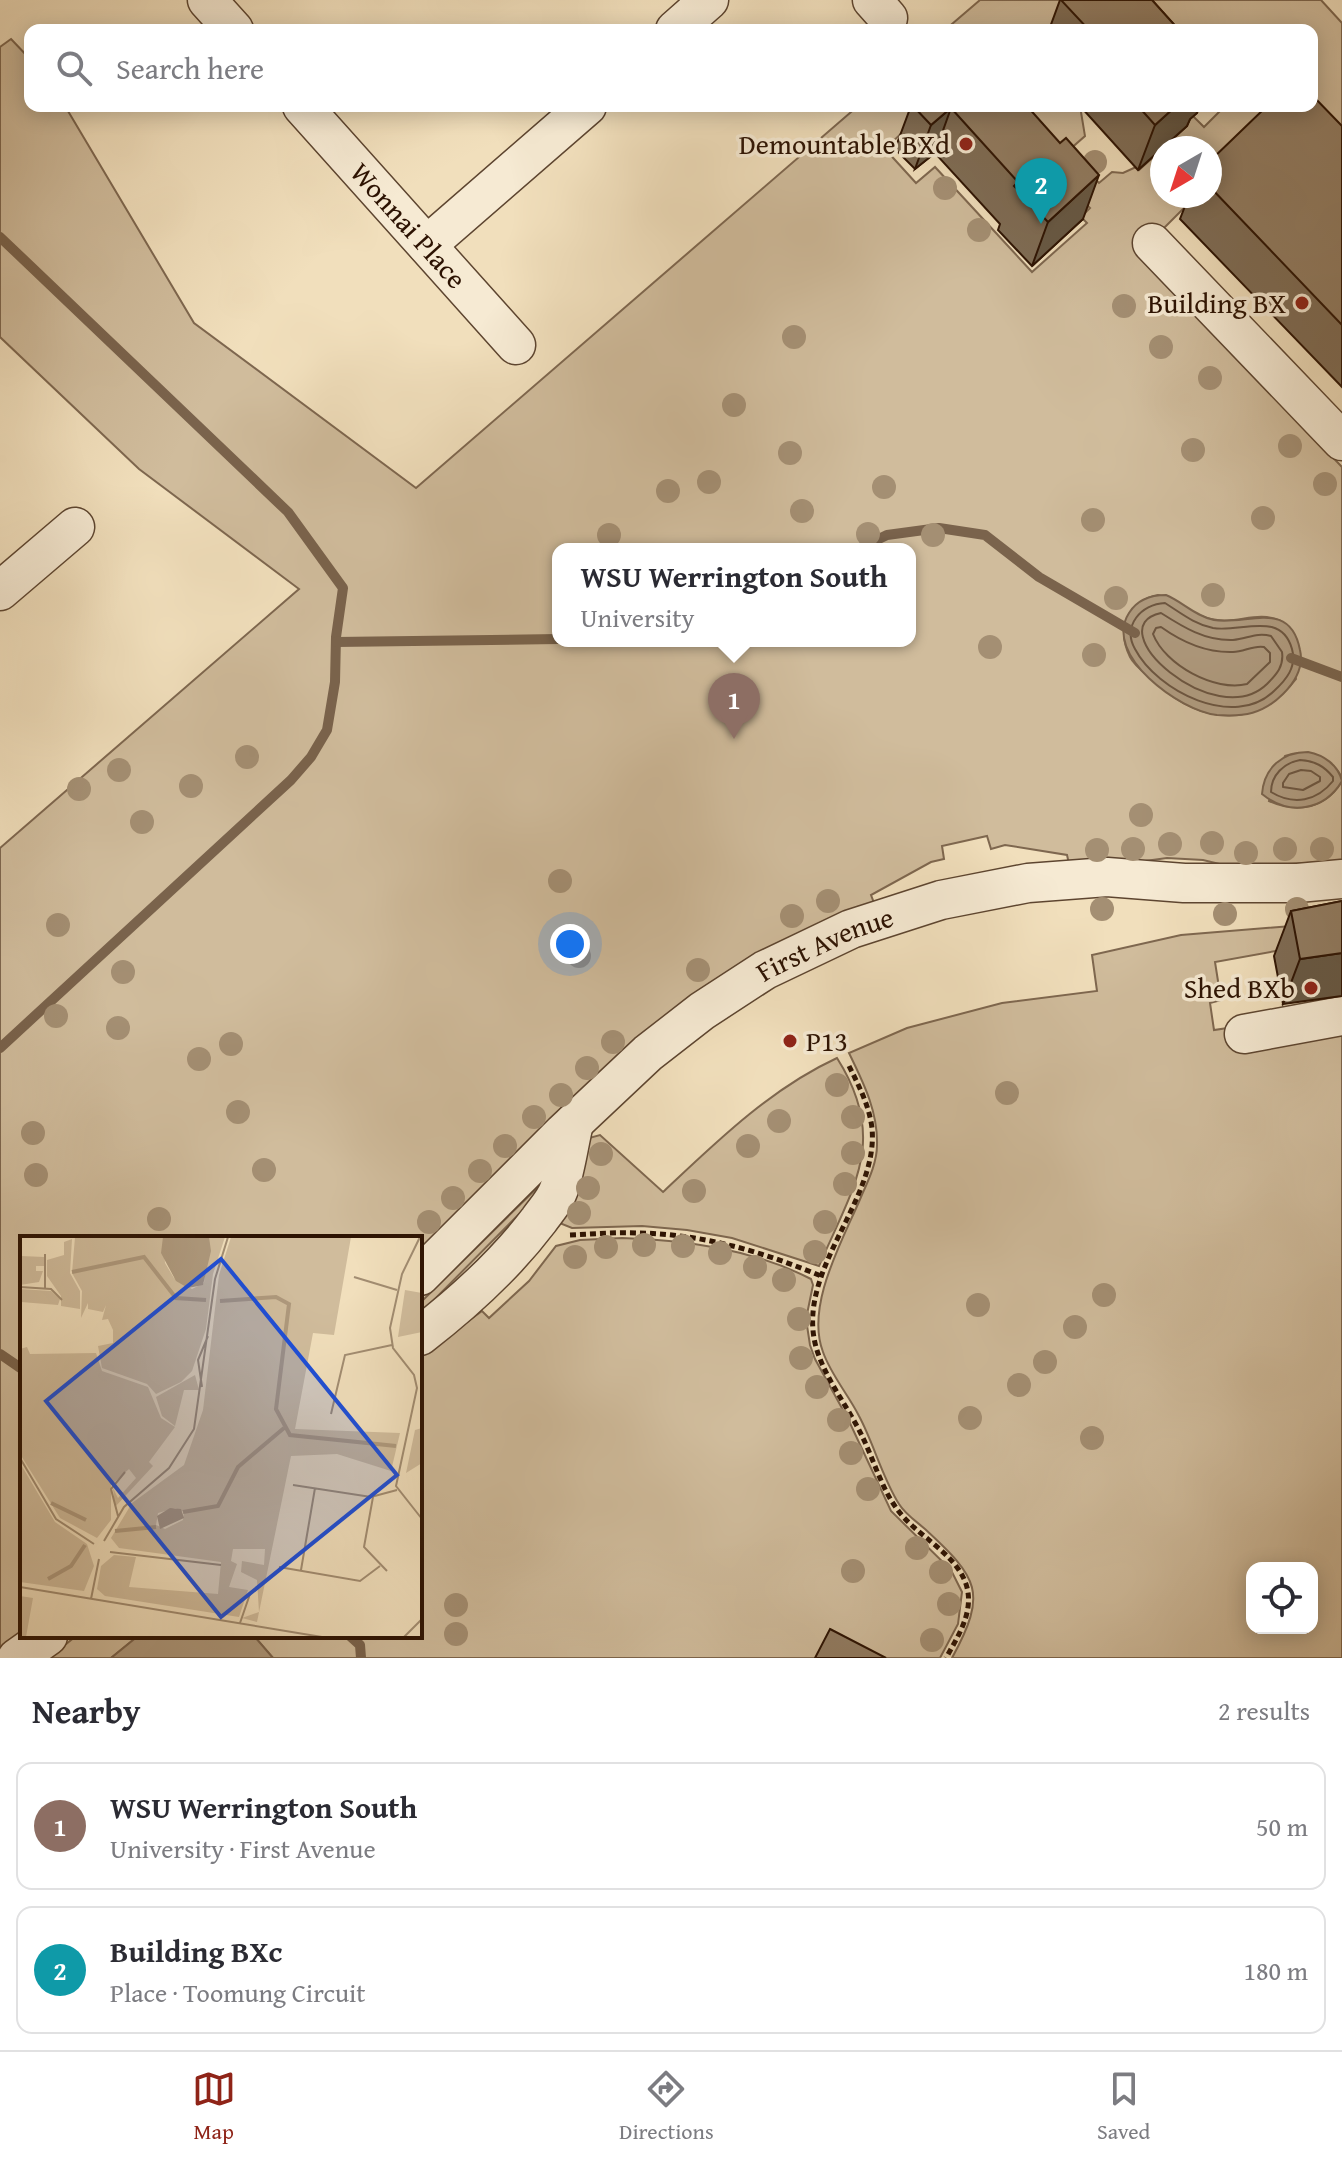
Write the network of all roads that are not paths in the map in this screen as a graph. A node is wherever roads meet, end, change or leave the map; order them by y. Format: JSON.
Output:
{"nodes":[{"id":1,"x":207,"y":0,"type":"edge"},
{"id":2,"x":709,"y":0,"type":"edge"},
{"id":3,"x":229,"y":24,"type":"edge"},
{"id":4,"x":682,"y":24,"type":"edge"},
{"id":5,"x":307,"y":112,"type":"edge"},
{"id":6,"x":580,"y":112,"type":"edge"},
{"id":7,"x":1152,"y":243,"type":"dead end"},
{"id":8,"x":427,"y":245,"type":"junction"},
{"id":9,"x":516,"y":345,"type":"dead end"},
{"id":10,"x":1342,"y":441,"type":"edge"},
{"id":11,"x":75,"y":527,"type":"dead end"},
{"id":12,"x":0,"y":591,"type":"edge"},
{"id":13,"x":1342,"y":879,"type":"edge"},
{"id":14,"x":1342,"y":1016,"type":"edge"},
{"id":15,"x":1244,"y":1034,"type":"dead end"},
{"id":16,"x":574,"y":1123,"type":"junction"},
{"id":17,"x":422,"y":1274,"type":"edge"},
{"id":18,"x":422,"y":1334,"type":"edge"},
{"id":19,"x":45,"y":1638,"type":"edge"},
{"id":20,"x":17,"y":1658,"type":"edge"}],
"edges":[{"from":1,"to":3,"type":"street"},
{"from":2,"to":4,"type":"street"},
{"from":5,"to":8,"type":"street","name":"Wonnai Place"},
{"from":6,"to":8,"type":"street"},
{"from":7,"to":10,"type":"street"},
{"from":8,"to":9,"type":"street","name":"Wonnai Place"},
{"from":11,"to":12,"type":"street"},
{"from":13,"to":16,"type":"street","name":"First Avenue"},
{"from":14,"to":15,"type":"street"},
{"from":16,"to":17,"type":"street","name":"First Avenue"},
{"from":16,"to":18,"type":"street"},
{"from":19,"to":20,"type":"street"}]}
